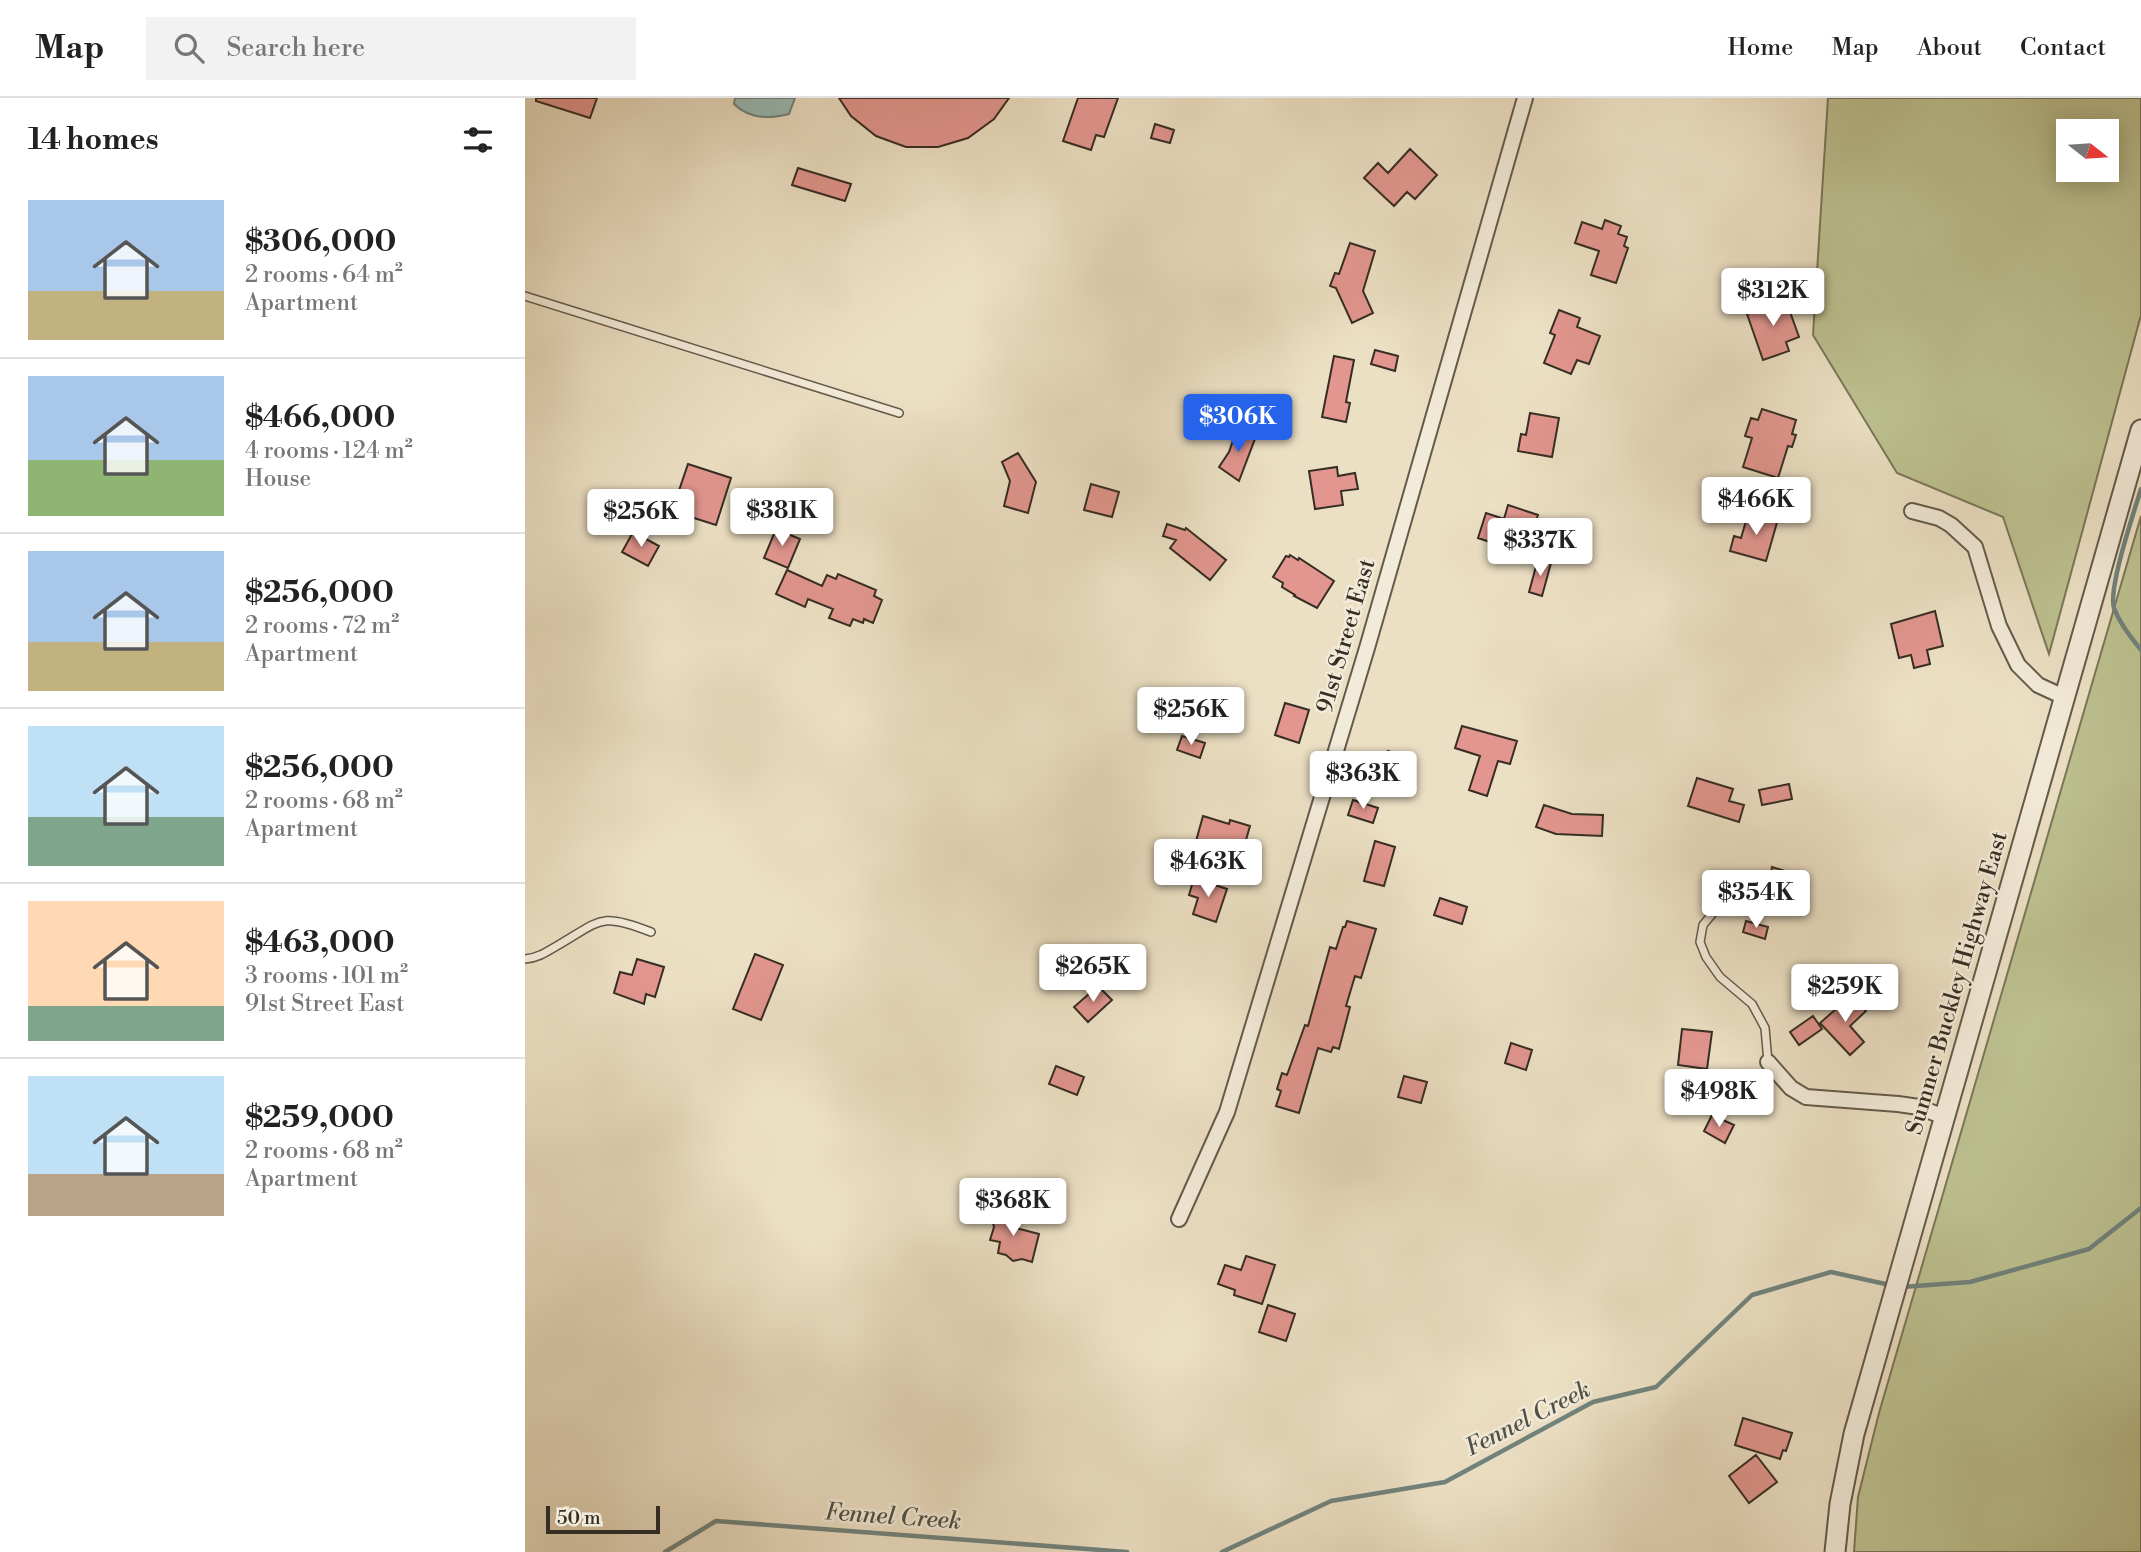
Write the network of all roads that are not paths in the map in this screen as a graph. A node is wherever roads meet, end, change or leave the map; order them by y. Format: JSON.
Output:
{"nodes":[{"id":1,"x":1525,"y":98,"type":"edge"},
{"id":2,"x":525,"y":296,"type":"edge"},
{"id":3,"x":899,"y":413,"type":"dead end"},
{"id":4,"x":2141,"y":430,"type":"edge"},
{"id":5,"x":1912,"y":511,"type":"dead end"},
{"id":6,"x":2064,"y":697,"type":"junction"},
{"id":7,"x":1729,"y":894,"type":"dead end"},
{"id":8,"x":651,"y":932,"type":"dead end"},
{"id":9,"x":525,"y":959,"type":"edge"},
{"id":10,"x":1768,"y":1062,"type":"joint"},
{"id":11,"x":1944,"y":1117,"type":"junction"},
{"id":12,"x":1178,"y":1219,"type":"dead end"},
{"id":13,"x":1836,"y":1552,"type":"edge"}],
"edges":[{"from":1,"to":12,"type":"street","name":"91st Street East"},
{"from":2,"to":3,"type":"lane"},
{"from":4,"to":6,"type":"street","name":"Sumner Buckley Highway East"},
{"from":5,"to":6,"type":"street"},
{"from":6,"to":11,"type":"street","name":"Sumner Buckley Highway East"},
{"from":7,"to":10,"type":"lane"},
{"from":8,"to":9,"type":"lane"},
{"from":10,"to":11,"type":"street"},
{"from":11,"to":13,"type":"street","name":"Sumner Buckley Highway East"}]}
